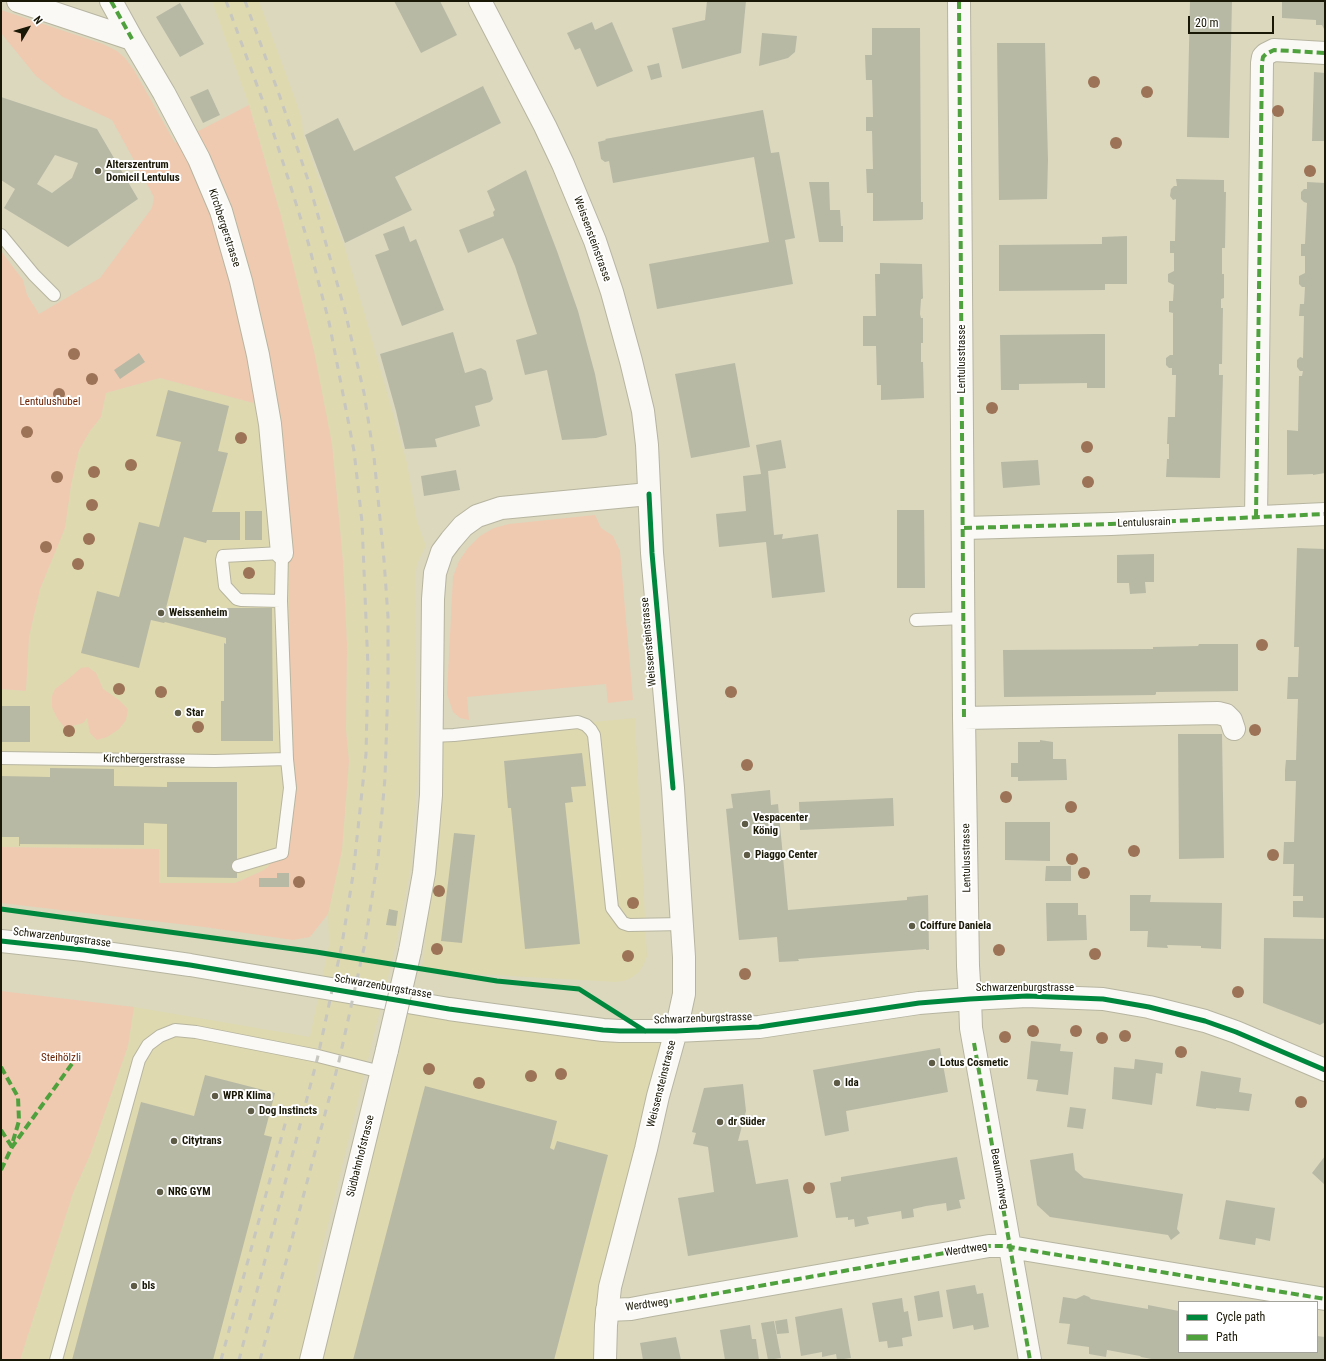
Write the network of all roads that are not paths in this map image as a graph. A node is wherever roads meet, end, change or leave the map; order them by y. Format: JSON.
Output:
{"nodes":[{"id":1,"x":18,"y":1,"type":"edge"},
{"id":2,"x":111,"y":1,"type":"edge"},
{"id":3,"x":480,"y":1,"type":"edge"},
{"id":4,"x":959,"y":1,"type":"edge"},
{"id":5,"x":132,"y":39,"type":"junction"},
{"id":6,"x":1325,"y":53,"type":"edge"},
{"id":7,"x":1,"y":235,"type":"edge"},
{"id":8,"x":54,"y":295,"type":"dead end"},
{"id":9,"x":649,"y":494,"type":"junction"},
{"id":10,"x":1325,"y":514,"type":"edge"},
{"id":11,"x":1256,"y":517,"type":"junction"},
{"id":12,"x":964,"y":528,"type":"junction"},
{"id":13,"x":282,"y":553,"type":"junction"},
{"id":14,"x":281,"y":601,"type":"junction"},
{"id":15,"x":964,"y":618,"type":"junction"},
{"id":16,"x":916,"y":620,"type":"dead end"},
{"id":17,"x":964,"y":718,"type":"junction"},
{"id":18,"x":1234,"y":729,"type":"dead end"},
{"id":19,"x":431,"y":736,"type":"junction"},
{"id":20,"x":1,"y":758,"type":"edge"},
{"id":21,"x":287,"y":759,"type":"junction"},
{"id":22,"x":238,"y":866,"type":"dead end"},
{"id":23,"x":682,"y":924,"type":"junction"},
{"id":24,"x":1,"y":941,"type":"edge"},
{"id":25,"x":970,"y":998,"type":"junction"},
{"id":26,"x":676,"y":1031,"type":"junction"},
{"id":27,"x":1325,"y":1070,"type":"edge"},
{"id":28,"x":381,"y":1072,"type":"junction"},
{"id":29,"x":1011,"y":1247,"type":"junction"},
{"id":30,"x":1325,"y":1299,"type":"edge"},
{"id":31,"x":607,"y":1310,"type":"junction"},
{"id":32,"x":56,"y":1360,"type":"edge"},
{"id":33,"x":311,"y":1360,"type":"edge"},
{"id":34,"x":604,"y":1360,"type":"edge"},
{"id":35,"x":1030,"y":1360,"type":"edge"}],
"edges":[{"from":1,"to":5,"type":"street"},
{"from":2,"to":5,"type":"street","name":"Kirchbergerstrasse"},
{"from":3,"to":9,"type":"street","name":"Weissensteinstrasse"},
{"from":4,"to":12,"type":"street","name":"Lentulusstrasse"},
{"from":5,"to":13,"type":"street","name":"Kirchbergerstrasse"},
{"from":6,"to":11,"type":"street"},
{"from":7,"to":8,"type":"lane"},
{"from":9,"to":19,"type":"street"},
{"from":9,"to":23,"type":"street","name":"Weissensteinstrasse"},
{"from":10,"to":11,"type":"street","name":"Lentulusrain"},
{"from":11,"to":12,"type":"street","name":"Lentulusrain"},
{"from":12,"to":15,"type":"street","name":"Lentulusstrasse"},
{"from":13,"to":14,"type":"lane","name":"Kirchbergerstrasse"},
{"from":13,"to":14,"type":"lane"},
{"from":14,"to":21,"type":"lane","name":"Kirchbergerstrasse"},
{"from":15,"to":16,"type":"lane"},
{"from":15,"to":17,"type":"street","name":"Lentulusstrasse"},
{"from":17,"to":18,"type":"street"},
{"from":17,"to":25,"type":"street","name":"Lentulusstrasse"},
{"from":19,"to":23,"type":"lane"},
{"from":19,"to":28,"type":"street","name":"Südbahnhofstrasse","bridge":true},
{"from":20,"to":21,"type":"lane","name":"Kirchbergerstrasse"},
{"from":21,"to":22,"type":"lane","name":"Kirchbergerstrasse"},
{"from":23,"to":26,"type":"street","name":"Weissensteinstrasse"},
{"from":24,"to":26,"type":"street","name":"Schwarzenburgstrasse"},
{"from":25,"to":26,"type":"street","name":"Schwarzenburgstrasse"},
{"from":25,"to":27,"type":"street","name":"Schwarzenburgstrasse"},
{"from":25,"to":29,"type":"street","name":"Beaumontweg"},
{"from":26,"to":31,"type":"street","name":"Weissensteinstrasse"},
{"from":28,"to":32,"type":"lane"},
{"from":28,"to":33,"type":"street","name":"Südbahnhofstrasse"},
{"from":29,"to":30,"type":"street","name":"Werdtweg"},
{"from":29,"to":31,"type":"street","name":"Werdtweg"},
{"from":29,"to":35,"type":"street","name":"Beaumontweg"},
{"from":31,"to":34,"type":"street","name":"Weissensteinstrasse"}]}
